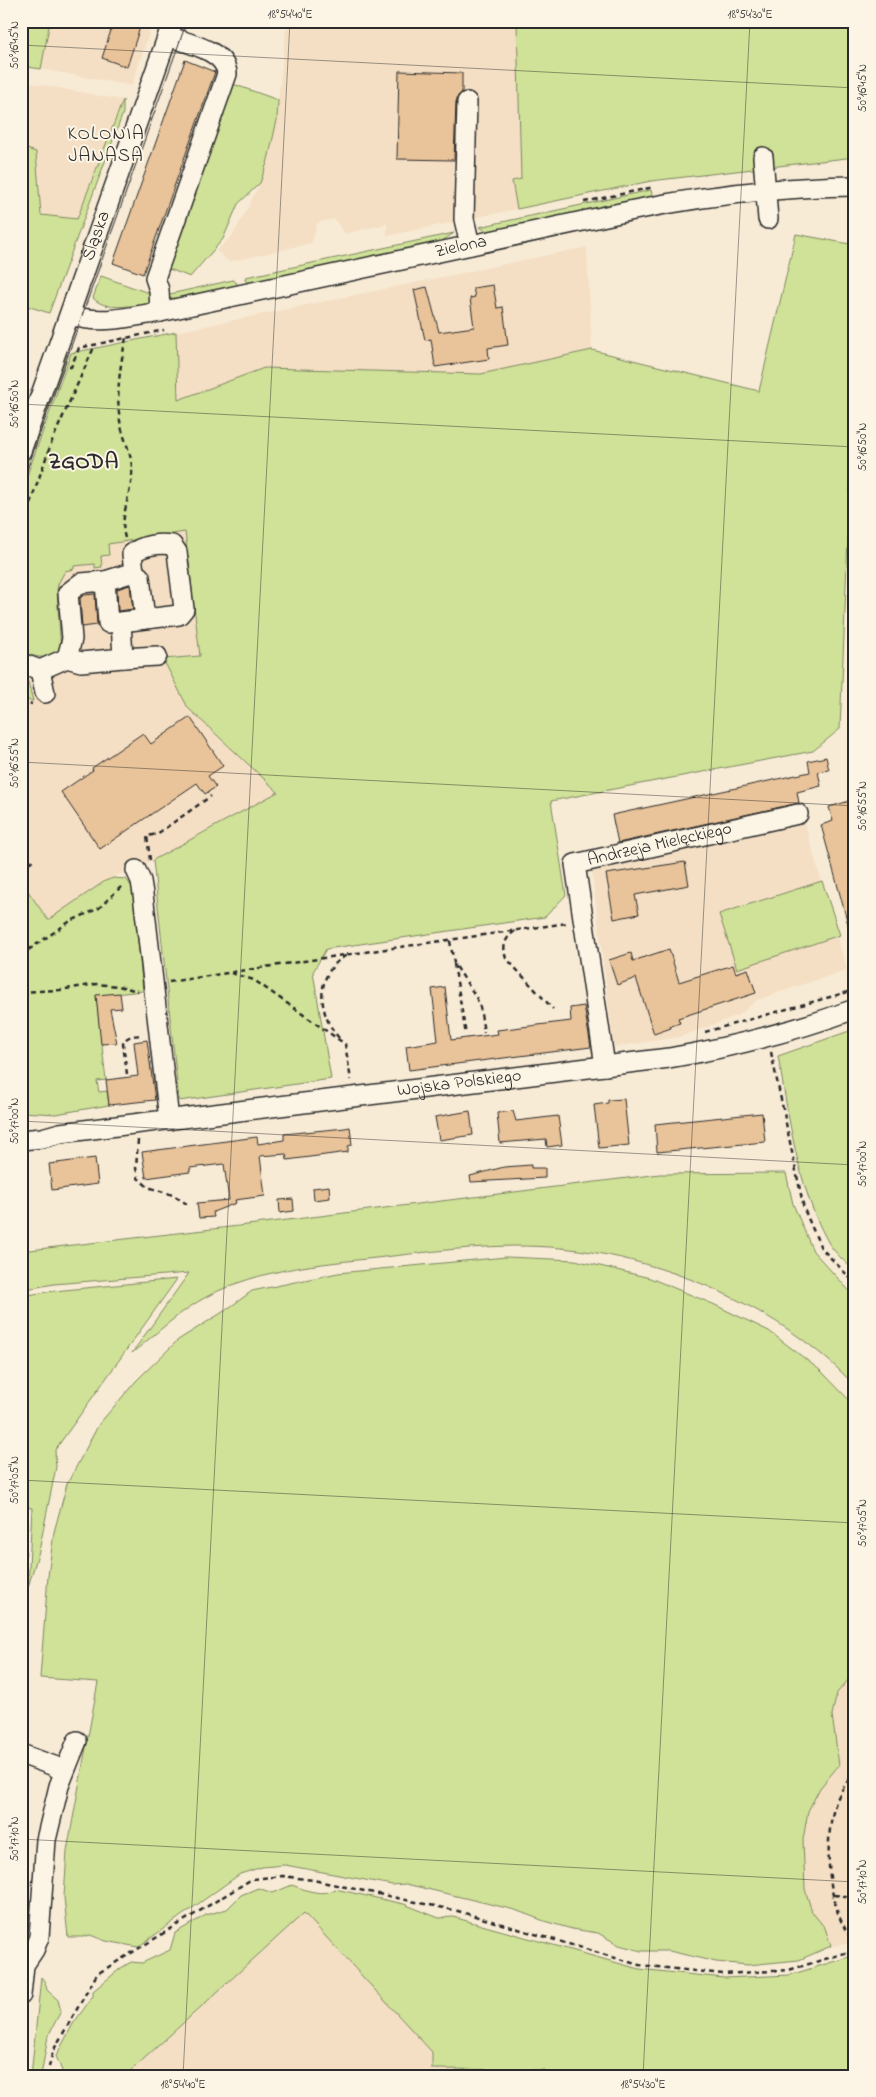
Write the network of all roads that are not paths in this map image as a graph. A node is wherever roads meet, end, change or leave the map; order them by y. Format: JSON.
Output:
{"nodes":[{"id":1,"x":171,"y":28,"type":"edge"},
{"id":2,"x":467,"y":102,"type":"dead end"},
{"id":3,"x":763,"y":157,"type":"dead end"},
{"id":4,"x":855,"y":186,"type":"edge"},
{"id":5,"x":766,"y":189,"type":"junction"},
{"id":6,"x":768,"y":219,"type":"dead end"},
{"id":7,"x":470,"y":245,"type":"junction"},
{"id":8,"x":160,"y":312,"type":"junction"},
{"id":9,"x":70,"y":315,"type":"junction"},
{"id":10,"x":21,"y":451,"type":"edge"},
{"id":11,"x":133,"y":563,"type":"junction"},
{"id":12,"x":105,"y":581,"type":"junction"},
{"id":13,"x":145,"y":619,"type":"junction"},
{"id":14,"x":121,"y":622,"type":"junction"},
{"id":15,"x":157,"y":656,"type":"dead end"},
{"id":16,"x":67,"y":658,"type":"junction"},
{"id":17,"x":123,"y":658,"type":"junction"},
{"id":18,"x":21,"y":663,"type":"edge"},
{"id":19,"x":40,"y":670,"type":"junction"},
{"id":20,"x":45,"y":693,"type":"dead end"},
{"id":21,"x":798,"y":814,"type":"dead end"},
{"id":22,"x":136,"y":870,"type":"road end"},
{"id":23,"x":855,"y":1009,"type":"edge"},
{"id":24,"x":605,"y":1066,"type":"junction"},
{"id":25,"x":169,"y":1120,"type":"junction"},
{"id":26,"x":21,"y":1128,"type":"edge"},
{"id":27,"x":60,"y":1132,"type":"junction"},
{"id":28,"x":21,"y":1140,"type":"edge"},
{"id":29,"x":77,"y":1741,"type":"dead end"},
{"id":30,"x":21,"y":1754,"type":"edge"},
{"id":31,"x":64,"y":1772,"type":"junction"},
{"id":32,"x":21,"y":1994,"type":"edge"}],
"edges":[{"from":1,"to":8,"type":"street"},
{"from":1,"to":9,"type":"street","name":"Śląska"},
{"from":2,"to":7,"type":"street"},
{"from":3,"to":5,"type":"street"},
{"from":4,"to":5,"type":"street","name":"Zielona"},
{"from":5,"to":6,"type":"street"},
{"from":5,"to":7,"type":"street","name":"Zielona"},
{"from":7,"to":8,"type":"street","name":"Zielona"},
{"from":8,"to":9,"type":"street","name":"Zielona"},
{"from":9,"to":10,"type":"street","name":"Śląska"},
{"from":11,"to":12,"type":"street"},
{"from":11,"to":13,"type":"street"},
{"from":11,"to":13,"type":"street"},
{"from":12,"to":14,"type":"street"},
{"from":12,"to":16,"type":"street"},
{"from":13,"to":14,"type":"street"},
{"from":14,"to":17,"type":"street"},
{"from":15,"to":17,"type":"street"},
{"from":16,"to":17,"type":"street"},
{"from":16,"to":19,"type":"street"},
{"from":18,"to":19,"type":"street"},
{"from":19,"to":20,"type":"street"},
{"from":21,"to":24,"type":"street","name":"Andrzeja Mielęckiego"},
{"from":22,"to":25,"type":"street"},
{"from":23,"to":24,"type":"street","name":"Wojska Polskiego"},
{"from":24,"to":25,"type":"street","name":"Wojska Polskiego"},
{"from":25,"to":27,"type":"street","name":"Wojska Polskiego"},
{"from":26,"to":27,"type":"street","name":"Wojska Polskiego"},
{"from":27,"to":28,"type":"street","name":"Wojska Polskiego"},
{"from":29,"to":31,"type":"street"},
{"from":30,"to":31,"type":"street"},
{"from":31,"to":32,"type":"street"}]}
